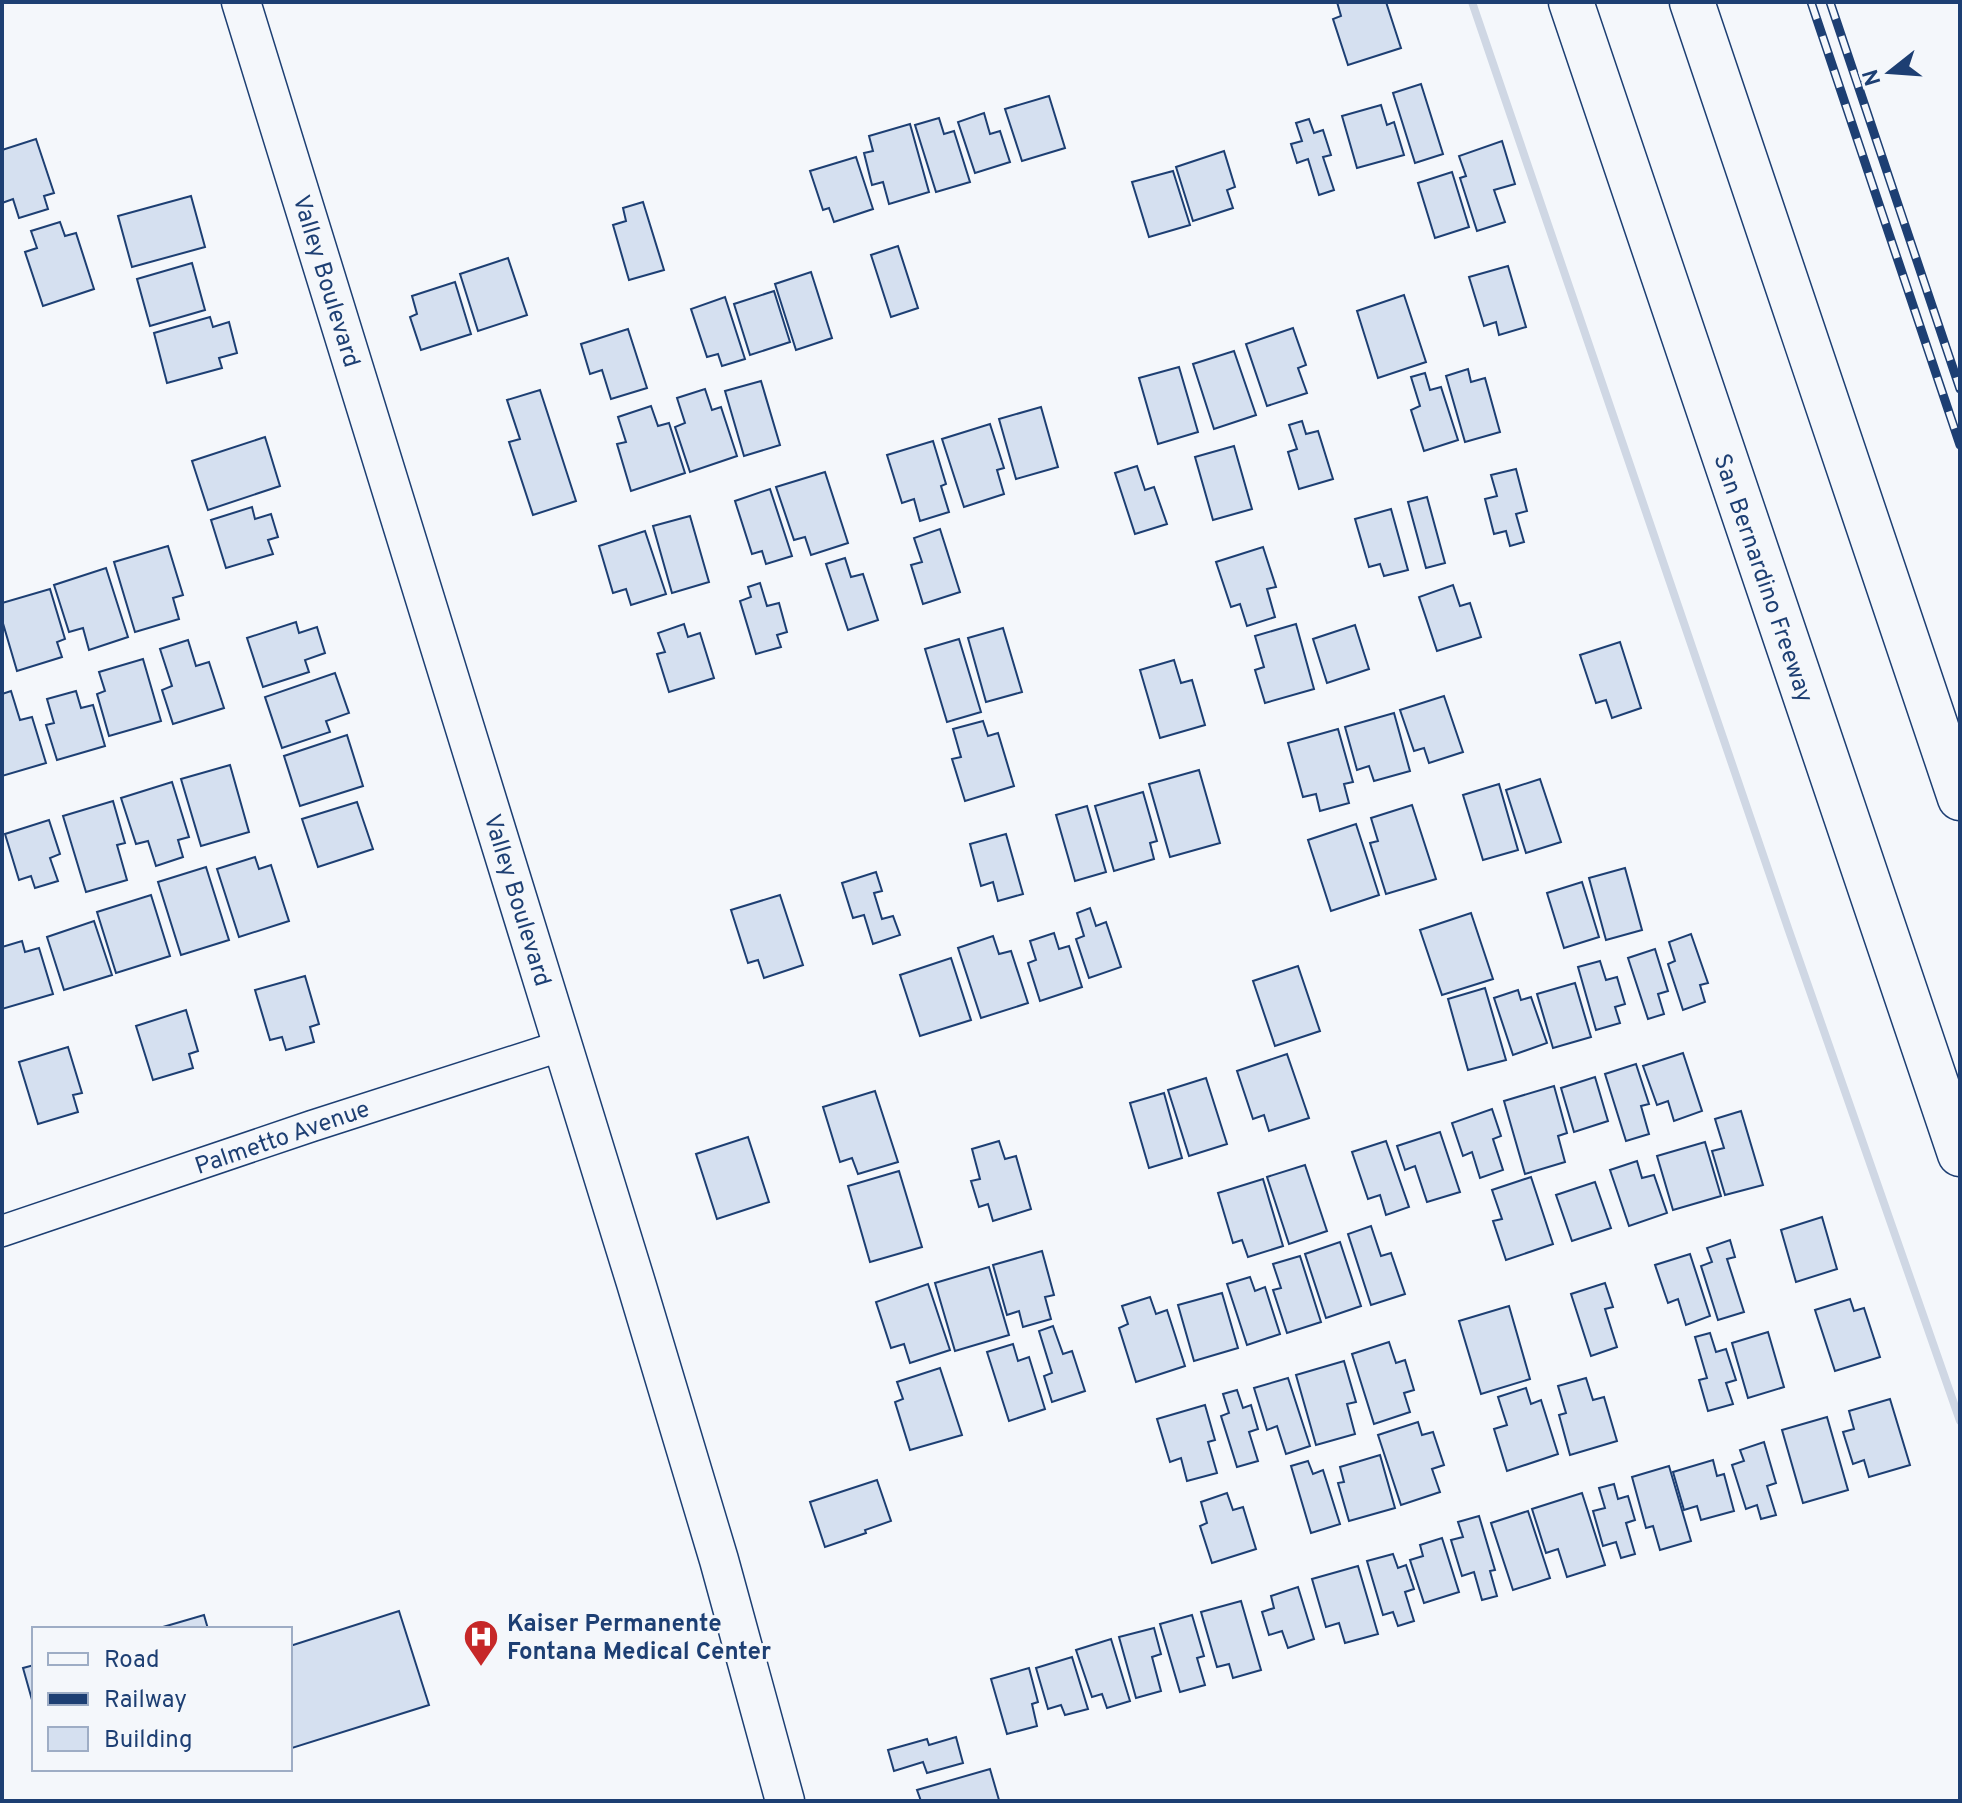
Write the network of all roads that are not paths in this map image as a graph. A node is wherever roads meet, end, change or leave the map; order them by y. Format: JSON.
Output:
{"nodes":[{"id":1,"x":241,"y":2,"type":"edge"},
{"id":2,"x":1571,"y":2,"type":"edge"},
{"id":3,"x":1692,"y":2,"type":"edge"},
{"id":4,"x":1960,"y":798,"type":"edge"},
{"id":5,"x":564,"y":1045,"type":"junction"},
{"id":6,"x":1960,"y":1154,"type":"edge"},
{"id":7,"x":2,"y":1231,"type":"edge"},
{"id":8,"x":785,"y":1801,"type":"edge"}],
"edges":[{"from":1,"to":5,"type":"main road","name":"Valley Boulevard"},
{"from":2,"to":6,"type":"highway","name":"San Bernardino Freeway"},
{"from":3,"to":4,"type":"highway"},
{"from":5,"to":7,"type":"street","name":"Palmetto Avenue"},
{"from":5,"to":8,"type":"main road","name":"Valley Boulevard"}]}
